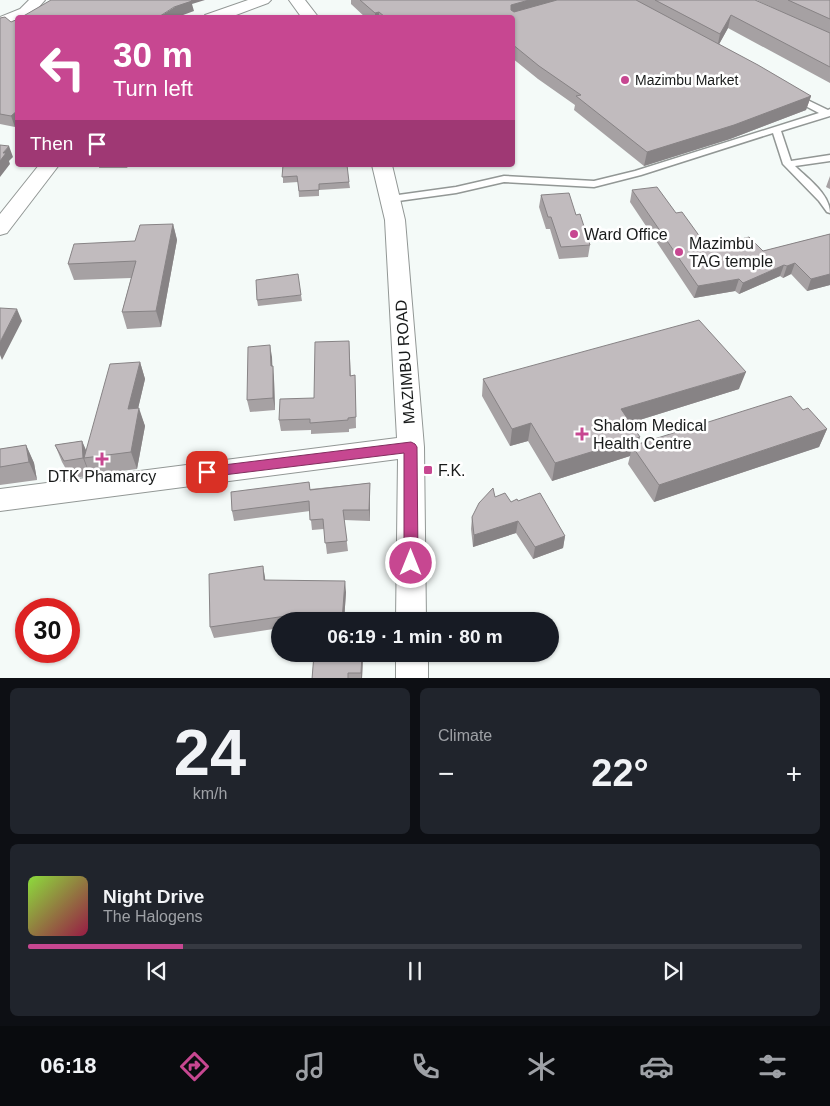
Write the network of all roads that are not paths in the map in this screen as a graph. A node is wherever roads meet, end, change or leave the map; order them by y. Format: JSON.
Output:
{"nodes":[{"id":1,"x":37,"y":0,"type":"edge"},
{"id":2,"x":263,"y":0,"type":"edge"},
{"id":3,"x":298,"y":0,"type":"edge"},
{"id":4,"x":19,"y":15,"type":"edge"},
{"id":5,"x":220,"y":15,"type":"edge"},
{"id":6,"x":309,"y":15,"type":"edge"},
{"id":7,"x":15,"y":17,"type":"edge"},
{"id":8,"x":0,"y":23,"type":"edge"},
{"id":9,"x":783,"y":90,"type":"edge"},
{"id":10,"x":829,"y":114,"type":"edge"},
{"id":11,"x":776,"y":130,"type":"junction"},
{"id":12,"x":830,"y":158,"type":"edge"},
{"id":13,"x":788,"y":164,"type":"junction"},
{"id":14,"x":47,"y":167,"type":"edge"},
{"id":15,"x":383,"y":167,"type":"edge"},
{"id":16,"x":391,"y":199,"type":"junction"},
{"id":17,"x":830,"y":210,"type":"edge"},
{"id":18,"x":0,"y":228,"type":"edge"},
{"id":19,"x":411,"y":447,"type":"junction"},
{"id":20,"x":0,"y":500,"type":"edge"},
{"id":21,"x":412,"y":612,"type":"edge"},
{"id":22,"x":412,"y":662,"type":"edge"},
{"id":23,"x":412,"y":678,"type":"edge"}],
"edges":[{"from":1,"to":4,"type":"street"},
{"from":2,"to":5,"type":"street"},
{"from":3,"to":6,"type":"street"},
{"from":7,"to":8,"type":"street"},
{"from":9,"to":10,"type":"lane"},
{"from":10,"to":11,"type":"lane"},
{"from":11,"to":13,"type":"lane"},
{"from":11,"to":16,"type":"lane"},
{"from":12,"to":13,"type":"lane"},
{"from":13,"to":17,"type":"lane"},
{"from":14,"to":18,"type":"street"},
{"from":15,"to":16,"type":"street","name":"MAZIMBU ROAD"},
{"from":16,"to":19,"type":"street","name":"MAZIMBU ROAD"},
{"from":19,"to":20,"type":"street"},
{"from":19,"to":21,"type":"street","name":"MAZIMBU ROAD"},
{"from":22,"to":23,"type":"street"}]}
